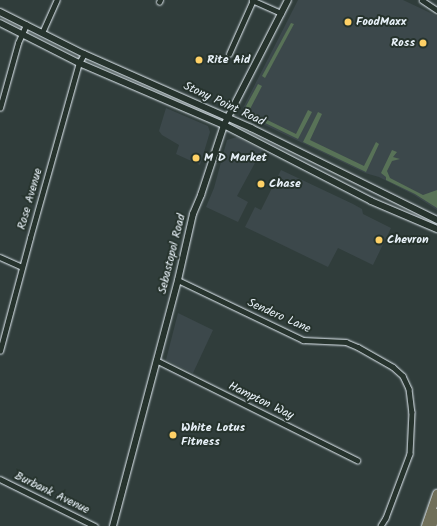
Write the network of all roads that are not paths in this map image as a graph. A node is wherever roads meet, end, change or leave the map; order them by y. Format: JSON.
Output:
{"nodes":[{"id":1,"x":57,"y":0,"type":"edge"},
{"id":2,"x":252,"y":0,"type":"edge"},
{"id":3,"x":288,"y":0,"type":"edge"},
{"id":4,"x":422,"y":0,"type":"edge"},
{"id":5,"x":437,"y":10,"type":"edge"},
{"id":6,"x":0,"y":12,"type":"edge"},
{"id":7,"x":281,"y":13,"type":"junction"},
{"id":8,"x":0,"y":23,"type":"edge"},
{"id":9,"x":26,"y":25,"type":"junction"},
{"id":10,"x":42,"y":33,"type":"junction"},
{"id":11,"x":22,"y":34,"type":"junction"},
{"id":12,"x":84,"y":54,"type":"junction"},
{"id":13,"x":229,"y":54,"type":"dead end"},
{"id":14,"x":79,"y":62,"type":"junction"},
{"id":15,"x":136,"y":86,"type":"junction"},
{"id":16,"x":163,"y":87,"type":"junction"},
{"id":17,"x":0,"y":108,"type":"edge"},
{"id":18,"x":228,"y":117,"type":"junction"},
{"id":19,"x":224,"y":125,"type":"junction"},
{"id":20,"x":437,"y":220,"type":"edge"},
{"id":21,"x":437,"y":229,"type":"edge"},
{"id":22,"x":0,"y":257,"type":"edge"},
{"id":23,"x":22,"y":267,"type":"junction"},
{"id":24,"x":178,"y":280,"type":"junction"},
{"id":25,"x":2,"y":334,"type":"edge"},
{"id":26,"x":0,"y":352,"type":"edge"},
{"id":27,"x":156,"y":360,"type":"junction"},
{"id":28,"x":357,"y":460,"type":"dead end"},
{"id":29,"x":0,"y":478,"type":"edge"},
{"id":30,"x":437,"y":494,"type":"edge"},
{"id":31,"x":437,"y":513,"type":"edge"},
{"id":32,"x":96,"y":526,"type":"edge"},
{"id":33,"x":113,"y":526,"type":"edge"},
{"id":34,"x":381,"y":526,"type":"edge"},
{"id":35,"x":426,"y":526,"type":"edge"},
{"id":36,"x":432,"y":526,"type":"edge"}],
"edges":[{"from":1,"to":10,"type":"street"},
{"from":2,"to":7,"type":"street"},
{"from":2,"to":13,"type":"street"},
{"from":3,"to":7,"type":"main road","name":"Sebastopol Road"},
{"from":4,"to":5,"type":"street"},
{"from":6,"to":9,"type":"main road","name":"Stony Point Road"},
{"from":7,"to":18,"type":"main road","name":"Sebastopol Road"},
{"from":8,"to":11,"type":"main road","name":"Stony Point Road"},
{"from":9,"to":10,"type":"main road","name":"Stony Point Road"},
{"from":9,"to":11,"type":"street"},
{"from":10,"to":12,"type":"main road","name":"Stony Point Road"},
{"from":11,"to":14,"type":"main road","name":"Stony Point Road"},
{"from":11,"to":17,"type":"street"},
{"from":12,"to":14,"type":"street","name":"Rose Avenue"},
{"from":12,"to":16,"type":"main road","name":"Stony Point Road"},
{"from":14,"to":15,"type":"main road","name":"Stony Point Road"},
{"from":14,"to":23,"type":"street","name":"Rose Avenue"},
{"from":15,"to":16,"type":"main road"},
{"from":15,"to":19,"type":"main road","name":"Stony Point Road"},
{"from":16,"to":18,"type":"main road","name":"Stony Point Road"},
{"from":18,"to":19,"type":"main road","name":"Sebastopol Road"},
{"from":18,"to":20,"type":"main road","name":"Stony Point Road"},
{"from":19,"to":21,"type":"main road","name":"Stony Point Road"},
{"from":19,"to":24,"type":"main road","name":"Sebastopol Road"},
{"from":22,"to":23,"type":"street"},
{"from":23,"to":25,"type":"street","name":"Rose Avenue"},
{"from":24,"to":27,"type":"main road","name":"Sebastopol Road"},
{"from":24,"to":34,"type":"street","name":"Sendero Lane"},
{"from":25,"to":26,"type":"street","name":"Rose Avenue"},
{"from":27,"to":28,"type":"street","name":"Hampton Way"},
{"from":27,"to":33,"type":"main road","name":"Sebastopol Road"},
{"from":29,"to":32,"type":"street","name":"Burbank Avenue"},
{"from":30,"to":35,"type":"highway"},
{"from":31,"to":36,"type":"highway"}]}
